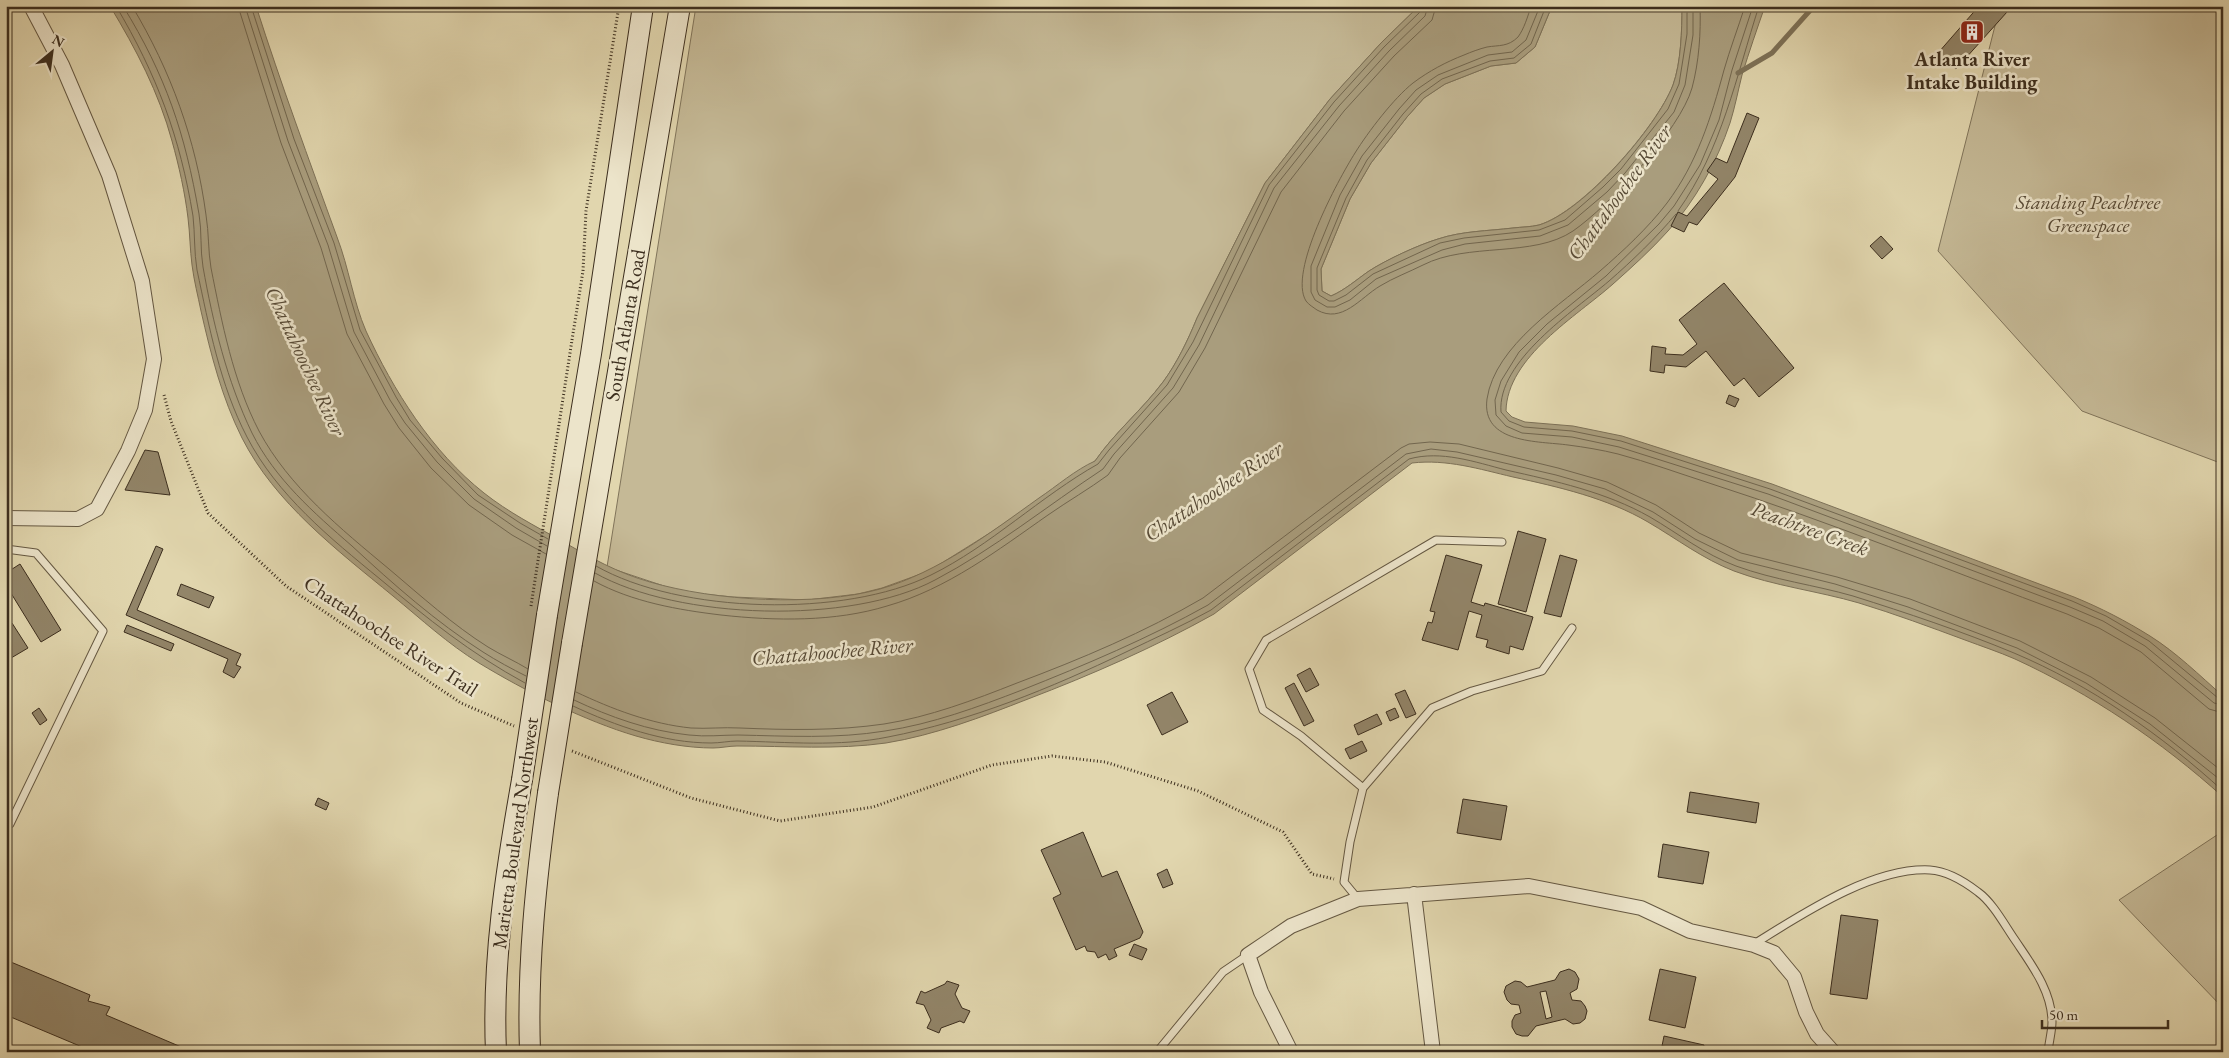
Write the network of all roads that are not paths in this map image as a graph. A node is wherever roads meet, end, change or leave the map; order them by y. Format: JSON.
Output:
{"nodes":[{"id":1,"x":31,"y":6,"type":"edge"},
{"id":2,"x":643,"y":6,"type":"edge"},
{"id":3,"x":680,"y":6,"type":"edge"},
{"id":4,"x":6,"y":518,"type":"edge"},
{"id":5,"x":1502,"y":542,"type":"dead end"},
{"id":6,"x":6,"y":549,"type":"edge"},
{"id":7,"x":538,"y":615,"type":"joint"},
{"id":8,"x":1572,"y":628,"type":"dead end"},
{"id":9,"x":572,"y":643,"type":"joint"},
{"id":10,"x":1363,"y":788,"type":"junction"},
{"id":11,"x":6,"y":826,"type":"edge"},
{"id":12,"x":1414,"y":894,"type":"junction"},
{"id":13,"x":1358,"y":899,"type":"junction"},
{"id":14,"x":1754,"y":945,"type":"junction"},
{"id":15,"x":1248,"y":955,"type":"junction"},
{"id":16,"x":496,"y":1052,"type":"edge"},
{"id":17,"x":530,"y":1052,"type":"edge"},
{"id":18,"x":1157,"y":1052,"type":"edge"},
{"id":19,"x":1291,"y":1052,"type":"edge"},
{"id":20,"x":1433,"y":1052,"type":"edge"},
{"id":21,"x":1833,"y":1052,"type":"edge"},
{"id":22,"x":2048,"y":1052,"type":"edge"}],
"edges":[{"from":1,"to":4,"type":"street"},
{"from":2,"to":7,"type":"main road","name":"South Atlanta Road"},
{"from":3,"to":9,"type":"main road","name":"South Atlanta Road"},
{"from":5,"to":10,"type":"lane"},
{"from":6,"to":11,"type":"lane"},
{"from":7,"to":16,"type":"main road","name":"Marietta Boulevard Northwest","bridge":true},
{"from":8,"to":10,"type":"lane"},
{"from":9,"to":17,"type":"main road","name":"Marietta Boulevard Northwest","bridge":true},
{"from":10,"to":13,"type":"lane"},
{"from":12,"to":13,"type":"street"},
{"from":12,"to":14,"type":"street"},
{"from":12,"to":20,"type":"street"},
{"from":13,"to":15,"type":"street"},
{"from":14,"to":21,"type":"street"},
{"from":14,"to":22,"type":"lane"},
{"from":15,"to":18,"type":"lane"},
{"from":15,"to":19,"type":"street"}]}
